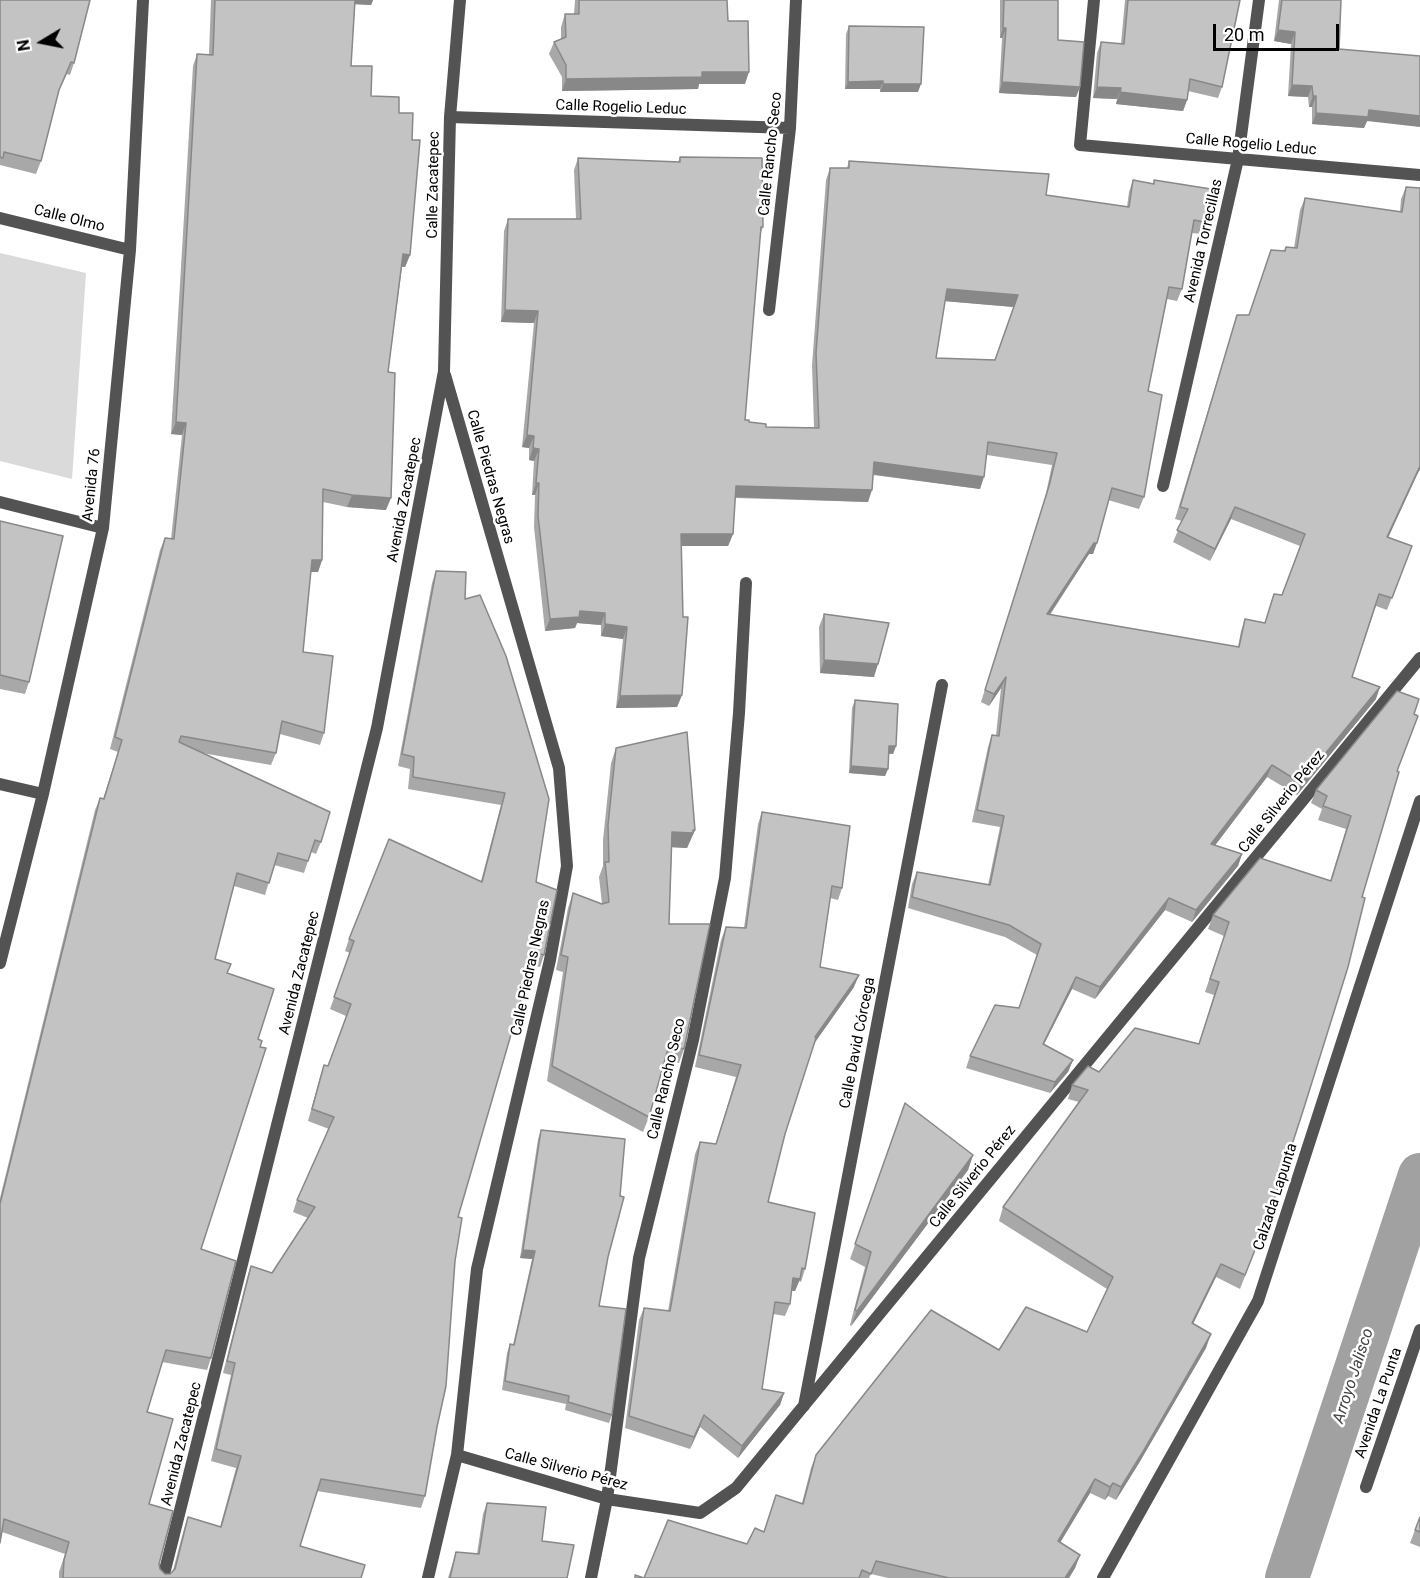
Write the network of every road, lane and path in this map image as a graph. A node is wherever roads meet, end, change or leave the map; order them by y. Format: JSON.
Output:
{"nodes":[{"id":1,"x":143,"y":0,"type":"edge"},
{"id":2,"x":460,"y":0,"type":"edge"},
{"id":3,"x":796,"y":0,"type":"edge"},
{"id":4,"x":1094,"y":0,"type":"edge"},
{"id":5,"x":1259,"y":0,"type":"edge"},
{"id":6,"x":450,"y":117,"type":"junction"},
{"id":7,"x":790,"y":129,"type":"junction"},
{"id":8,"x":1238,"y":159,"type":"junction"},
{"id":9,"x":1420,"y":175,"type":"edge"},
{"id":10,"x":0,"y":218,"type":"edge"},
{"id":11,"x":130,"y":250,"type":"junction"},
{"id":12,"x":768,"y":310,"type":"dead end"},
{"id":13,"x":444,"y":371,"type":"junction"},
{"id":14,"x":1163,"y":486,"type":"dead end"},
{"id":15,"x":0,"y":502,"type":"edge"},
{"id":16,"x":103,"y":528,"type":"junction"},
{"id":17,"x":746,"y":583,"type":"dead end"},
{"id":18,"x":1420,"y":658,"type":"edge"},
{"id":19,"x":942,"y":685,"type":"dead end"},
{"id":20,"x":0,"y":784,"type":"edge"},
{"id":21,"x":43,"y":794,"type":"junction"},
{"id":22,"x":1420,"y":801,"type":"edge"},
{"id":23,"x":0,"y":963,"type":"edge"},
{"id":24,"x":1420,"y":1330,"type":"edge"},
{"id":25,"x":804,"y":1407,"type":"junction"},
{"id":26,"x":457,"y":1455,"type":"junction"},
{"id":27,"x":1366,"y":1487,"type":"dead end"},
{"id":28,"x":607,"y":1499,"type":"junction"},
{"id":29,"x":163,"y":1578,"type":"edge"},
{"id":30,"x":428,"y":1578,"type":"edge"},
{"id":31,"x":591,"y":1578,"type":"edge"},
{"id":32,"x":1103,"y":1578,"type":"edge"}],
"edges":[{"from":1,"to":11,"type":"street","name":"Avenida 76"},
{"from":2,"to":6,"type":"street","name":"Calle Zacatepec"},
{"from":3,"to":7,"type":"street","name":"Calle Rancho Seco"},
{"from":4,"to":8,"type":"street","name":"Calle Rogelio Leduc"},
{"from":5,"to":8,"type":"street","name":"Avenida Torrecillas"},
{"from":6,"to":7,"type":"street","name":"Calle Rogelio Leduc"},
{"from":6,"to":13,"type":"street","name":"Calle Zacatepec"},
{"from":7,"to":12,"type":"street","name":"Calle Rancho Seco"},
{"from":8,"to":9,"type":"street","name":"Calle Rogelio Leduc"},
{"from":8,"to":14,"type":"street","name":"Avenida Torrecillas"},
{"from":10,"to":11,"type":"street","name":"Calle Olmo"},
{"from":11,"to":16,"type":"street","name":"Avenida 76"},
{"from":13,"to":26,"type":"street","name":"Calle Piedras Negras"},
{"from":13,"to":29,"type":"street","name":"Avenida Zacatepec"},
{"from":15,"to":16,"type":"street"},
{"from":16,"to":21,"type":"street","name":"Avenida 76"},
{"from":17,"to":28,"type":"street","name":"Calle Rancho Seco"},
{"from":18,"to":25,"type":"street","name":"Calle Silverio Pérez"},
{"from":19,"to":25,"type":"street","name":"Calle David Córcega"},
{"from":20,"to":21,"type":"street"},
{"from":21,"to":23,"type":"street","name":"Avenida 76"},
{"from":22,"to":32,"type":"street","name":"Calzada Lapunta"},
{"from":24,"to":27,"type":"street","name":"Avenida La Punta"},
{"from":25,"to":28,"type":"street","name":"Calle Silverio Pérez"},
{"from":26,"to":28,"type":"street","name":"Calle Silverio Pérez"},
{"from":26,"to":30,"type":"street","name":"Calle Piedras Negras"},
{"from":28,"to":31,"type":"street","name":"Calle Rancho Seco"}]}
